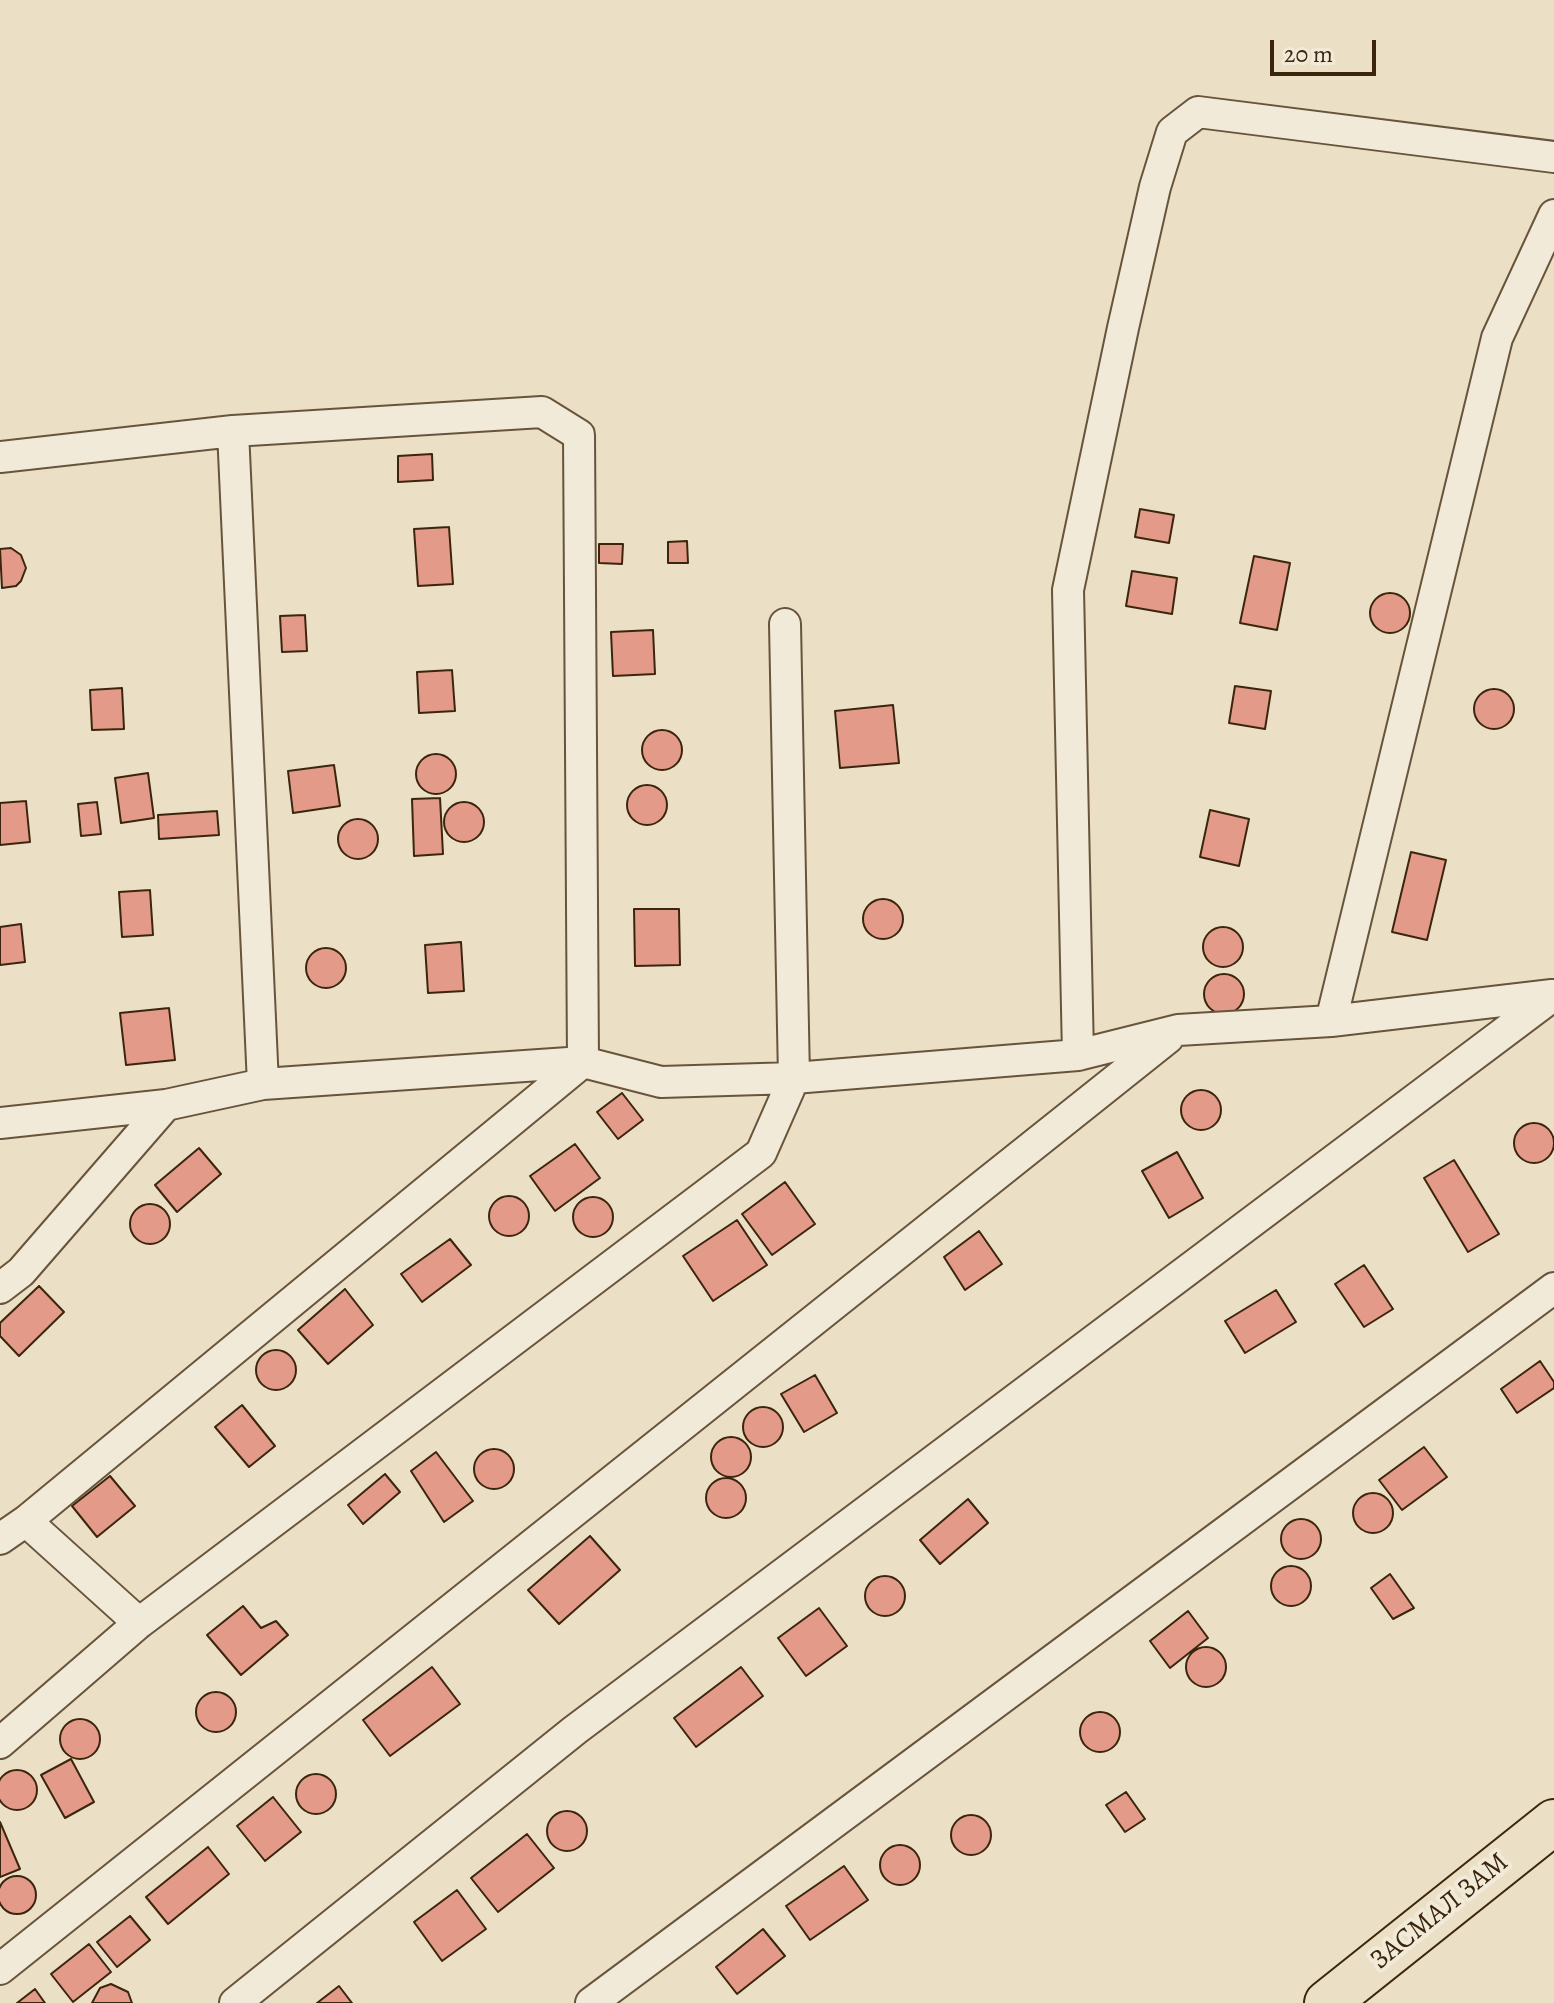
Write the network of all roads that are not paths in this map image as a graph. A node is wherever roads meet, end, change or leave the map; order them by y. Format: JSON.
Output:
{"nodes":[{"id":1,"x":1554,"y":157,"type":"edge"},
{"id":2,"x":1554,"y":215,"type":"edge"},
{"id":3,"x":233,"y":431,"type":"junction"},
{"id":4,"x":0,"y":457,"type":"edge"},
{"id":5,"x":785,"y":624,"type":"dead end"},
{"id":6,"x":1554,"y":995,"type":"edge"},
{"id":7,"x":1331,"y":1021,"type":"junction"},
{"id":8,"x":1178,"y":1030,"type":"junction"},
{"id":9,"x":1078,"y":1055,"type":"junction"},
{"id":10,"x":583,"y":1062,"type":"junction"},
{"id":11,"x":794,"y":1078,"type":"junction"},
{"id":12,"x":263,"y":1084,"type":"junction"},
{"id":13,"x":166,"y":1105,"type":"junction"},
{"id":14,"x":0,"y":1123,"type":"edge"},
{"id":15,"x":0,"y":1288,"type":"edge"},
{"id":16,"x":1554,"y":1288,"type":"edge"},
{"id":17,"x":26,"y":1521,"type":"junction"},
{"id":18,"x":0,"y":1539,"type":"edge"},
{"id":19,"x":139,"y":1623,"type":"junction"},
{"id":20,"x":0,"y":1743,"type":"edge"},
{"id":21,"x":1554,"y":1822,"type":"edge"},
{"id":22,"x":0,"y":1969,"type":"edge"},
{"id":23,"x":235,"y":2003,"type":"edge"},
{"id":24,"x":591,"y":2003,"type":"edge"},
{"id":25,"x":1327,"y":2003,"type":"edge"}],
"edges":[{"from":1,"to":9,"type":"street"},
{"from":2,"to":7,"type":"street"},
{"from":3,"to":4,"type":"street"},
{"from":3,"to":10,"type":"street"},
{"from":3,"to":12,"type":"street"},
{"from":5,"to":11,"type":"street"},
{"from":6,"to":7,"type":"street"},
{"from":6,"to":23,"type":"street"},
{"from":7,"to":8,"type":"street"},
{"from":8,"to":9,"type":"street"},
{"from":8,"to":22,"type":"street"},
{"from":9,"to":11,"type":"street"},
{"from":10,"to":11,"type":"street"},
{"from":10,"to":12,"type":"street"},
{"from":10,"to":17,"type":"street"},
{"from":11,"to":19,"type":"street"},
{"from":12,"to":13,"type":"street"},
{"from":13,"to":14,"type":"street"},
{"from":13,"to":15,"type":"street"},
{"from":16,"to":24,"type":"street"},
{"from":17,"to":18,"type":"street"},
{"from":17,"to":19,"type":"street"},
{"from":19,"to":20,"type":"street"},
{"from":21,"to":25,"type":"highway","name":"ЗАСМАЛ ЗАМ"}]}
